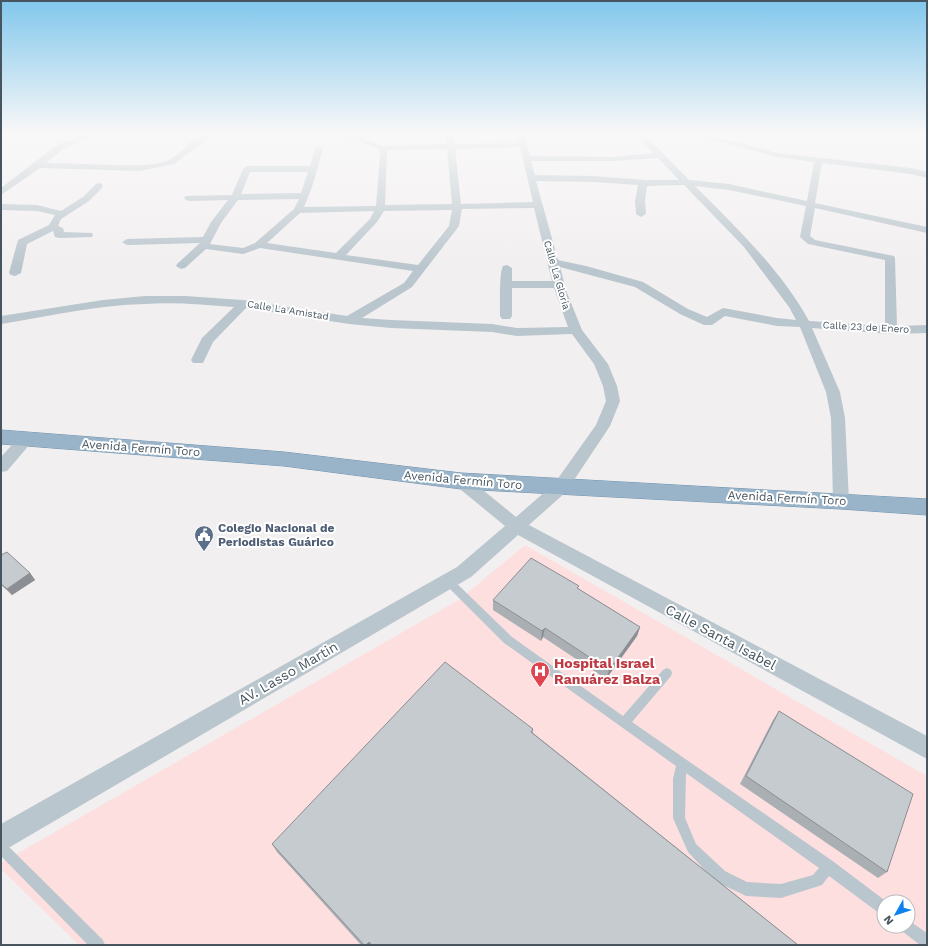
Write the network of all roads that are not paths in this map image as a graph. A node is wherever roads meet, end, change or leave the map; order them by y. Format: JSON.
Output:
{"nodes":[{"id":1,"x":20,"y":178,"type":"edge"},
{"id":2,"x":243,"y":178,"type":"edge"},
{"id":3,"x":311,"y":178,"type":"edge"},
{"id":4,"x":382,"y":178,"type":"edge"},
{"id":5,"x":454,"y":178,"type":"edge"},
{"id":6,"x":532,"y":178,"type":"edge"},
{"id":7,"x":541,"y":178,"type":"edge"},
{"id":8,"x":682,"y":178,"type":"edge"},
{"id":9,"x":815,"y":178,"type":"edge"},
{"id":10,"x":643,"y":182,"type":"junction"},
{"id":11,"x":686,"y":182,"type":"junction"},
{"id":12,"x":99,"y":186,"type":"dead end"},
{"id":13,"x":1,"y":192,"type":"edge"},
{"id":14,"x":236,"y":196,"type":"junction"},
{"id":15,"x":305,"y":196,"type":"junction"},
{"id":16,"x":189,"y":198,"type":"dead end"},
{"id":17,"x":811,"y":204,"type":"junction"},
{"id":18,"x":538,"y":205,"type":"junction"},
{"id":19,"x":457,"y":206,"type":"junction"},
{"id":20,"x":1,"y":207,"type":"edge"},
{"id":21,"x":380,"y":209,"type":"junction"},
{"id":22,"x":298,"y":210,"type":"junction"},
{"id":23,"x":62,"y":214,"type":"junction"},
{"id":24,"x":641,"y":214,"type":"dead end"},
{"id":25,"x":53,"y":227,"type":"junction"},
{"id":26,"x":927,"y":230,"type":"edge"},
{"id":27,"x":88,"y":235,"type":"dead end"},
{"id":28,"x":128,"y":242,"type":"dead end"},
{"id":29,"x":205,"y":243,"type":"junction"},
{"id":30,"x":259,"y":245,"type":"junction"},
{"id":31,"x":339,"y":256,"type":"junction"},
{"id":32,"x":553,"y":263,"type":"junction"},
{"id":33,"x":181,"y":266,"type":"dead end"},
{"id":34,"x":507,"y":268,"type":"dead end"},
{"id":35,"x":419,"y":269,"type":"junction"},
{"id":36,"x":15,"y":273,"type":"dead end"},
{"id":37,"x":506,"y":284,"type":"junction"},
{"id":38,"x":558,"y":285,"type":"junction"},
{"id":39,"x":243,"y":304,"type":"junction"},
{"id":40,"x":506,"y":316,"type":"dead end"},
{"id":41,"x":1,"y":320,"type":"edge"},
{"id":42,"x":348,"y":320,"type":"junction"},
{"id":43,"x":804,"y":324,"type":"junction"},
{"id":44,"x":927,"y":329,"type":"edge"},
{"id":45,"x":576,"y":330,"type":"junction"},
{"id":46,"x":891,"y":330,"type":"junction"},
{"id":47,"x":198,"y":360,"type":"dead end"},
{"id":48,"x":1,"y":437,"type":"edge"},
{"id":49,"x":26,"y":439,"type":"junction"},
{"id":50,"x":1,"y":467,"type":"edge"},
{"id":51,"x":461,"y":481,"type":"junction"},
{"id":52,"x":560,"y":488,"type":"junction"},
{"id":53,"x":841,"y":501,"type":"junction"},
{"id":54,"x":927,"y":507,"type":"edge"},
{"id":55,"x":516,"y":526,"type":"junction"},
{"id":56,"x":448,"y":581,"type":"junction"},
{"id":57,"x":667,"y":673,"type":"dead end"},
{"id":58,"x":624,"y":723,"type":"junction"},
{"id":59,"x":927,"y":748,"type":"edge"},
{"id":60,"x":682,"y":764,"type":"junction"},
{"id":61,"x":1,"y":838,"type":"edge"},
{"id":62,"x":1,"y":847,"type":"edge"},
{"id":63,"x":828,"y":868,"type":"junction"},
{"id":64,"x":876,"y":902,"type":"edge"},
{"id":65,"x":916,"y":933,"type":"edge"},
{"id":66,"x":927,"y":942,"type":"edge"},
{"id":67,"x":98,"y":945,"type":"edge"}],
"edges":[{"from":1,"to":13,"type":"street"},
{"from":2,"to":14,"type":"street"},
{"from":3,"to":15,"type":"street"},
{"from":4,"to":21,"type":"street"},
{"from":5,"to":19,"type":"street"},
{"from":6,"to":18,"type":"street","name":"Calle La Gloria"},
{"from":7,"to":10,"type":"street"},
{"from":8,"to":11,"type":"street"},
{"from":9,"to":17,"type":"street"},
{"from":10,"to":11,"type":"street"},
{"from":10,"to":24,"type":"street"},
{"from":11,"to":17,"type":"street"},
{"from":11,"to":43,"type":"street"},
{"from":12,"to":23,"type":"street"},
{"from":14,"to":15,"type":"street"},
{"from":14,"to":16,"type":"street"},
{"from":14,"to":29,"type":"street"},
{"from":15,"to":22,"type":"street"},
{"from":17,"to":26,"type":"street"},
{"from":17,"to":46,"type":"street"},
{"from":18,"to":19,"type":"street"},
{"from":18,"to":32,"type":"street","name":"Calle La Gloria"},
{"from":19,"to":21,"type":"street"},
{"from":19,"to":35,"type":"street"},
{"from":20,"to":23,"type":"street"},
{"from":21,"to":22,"type":"street"},
{"from":21,"to":31,"type":"street"},
{"from":22,"to":30,"type":"street"},
{"from":23,"to":25,"type":"street"},
{"from":25,"to":27,"type":"street"},
{"from":25,"to":36,"type":"street"},
{"from":28,"to":29,"type":"street"},
{"from":29,"to":30,"type":"street"},
{"from":29,"to":33,"type":"street"},
{"from":30,"to":31,"type":"street"},
{"from":31,"to":35,"type":"street"},
{"from":32,"to":38,"type":"street","name":"Calle La Gloria"},
{"from":32,"to":43,"type":"street","name":"Calle 23 de Enero"},
{"from":34,"to":37,"type":"street"},
{"from":35,"to":42,"type":"street"},
{"from":37,"to":38,"type":"street"},
{"from":37,"to":40,"type":"street"},
{"from":38,"to":45,"type":"street","name":"Calle La Gloria"},
{"from":39,"to":41,"type":"street","name":"Calle La Amistad"},
{"from":39,"to":42,"type":"street","name":"Calle La Amistad"},
{"from":39,"to":47,"type":"street"},
{"from":42,"to":45,"type":"street","name":"Calle La Amistad"},
{"from":43,"to":46,"type":"street","name":"Calle 23 de Enero"},
{"from":43,"to":53,"type":"street"},
{"from":44,"to":46,"type":"street","name":"Calle 23 de Enero"},
{"from":45,"to":52,"type":"street","name":"Calle La Gloria"},
{"from":48,"to":49,"type":"highway","name":"Avenida Fermín Toro"},
{"from":49,"to":50,"type":"street"},
{"from":49,"to":51,"type":"highway","name":"Avenida Fermín Toro"},
{"from":51,"to":52,"type":"highway","name":"Avenida Fermín Toro"},
{"from":51,"to":55,"type":"street","name":"Calle Santa Isabel"},
{"from":52,"to":53,"type":"highway","name":"Avenida Fermín Toro"},
{"from":52,"to":55,"type":"street","name":"AV. Lasso Martin"},
{"from":53,"to":54,"type":"highway","name":"Avenida Fermín Toro"},
{"from":55,"to":56,"type":"street","name":"AV. Lasso Martin"},
{"from":55,"to":59,"type":"street","name":"Calle Santa Isabel"},
{"from":56,"to":58,"type":"lane"},
{"from":56,"to":61,"type":"street","name":"AV. Lasso Martin"},
{"from":57,"to":58,"type":"lane"},
{"from":58,"to":60,"type":"lane"},
{"from":60,"to":63,"type":"lane"},
{"from":60,"to":63,"type":"lane"},
{"from":62,"to":67,"type":"lane"},
{"from":63,"to":64,"type":"lane"},
{"from":65,"to":66,"type":"lane"}]}
